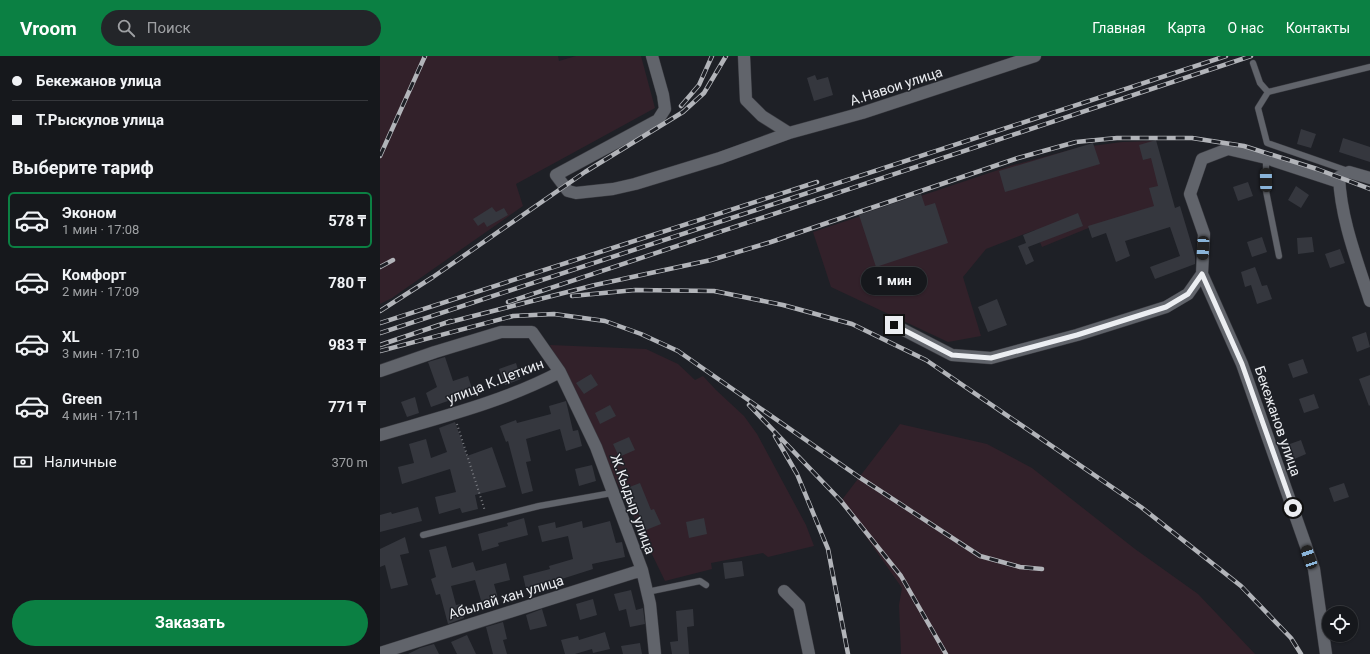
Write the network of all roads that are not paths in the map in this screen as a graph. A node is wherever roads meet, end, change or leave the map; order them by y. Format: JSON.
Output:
{"nodes":[{"id":1,"x":652,"y":56,"type":"edge"},
{"id":2,"x":744,"y":56,"type":"edge"},
{"id":3,"x":1035,"y":56,"type":"edge"},
{"id":4,"x":1253,"y":63,"type":"dead end"},
{"id":5,"x":1370,"y":67,"type":"edge"},
{"id":6,"x":1268,"y":92,"type":"junction"},
{"id":7,"x":789,"y":133,"type":"junction"},
{"id":8,"x":1266,"y":158,"type":"junction"},
{"id":9,"x":1349,"y":172,"type":"junction"},
{"id":10,"x":1370,"y":178,"type":"edge"},
{"id":11,"x":1339,"y":182,"type":"junction"},
{"id":12,"x":1279,"y":256,"type":"dead end"},
{"id":13,"x":1202,"y":274,"type":"junction"},
{"id":14,"x":1370,"y":301,"type":"edge"},
{"id":15,"x":894,"y":325,"type":"dead end"},
{"id":16,"x":380,"y":371,"type":"edge"},
{"id":17,"x":560,"y":372,"type":"junction"},
{"id":18,"x":380,"y":435,"type":"edge"},
{"id":19,"x":612,"y":493,"type":"junction"},
{"id":20,"x":423,"y":534,"type":"dead end"},
{"id":21,"x":642,"y":570,"type":"junction"},
{"id":22,"x":706,"y":585,"type":"dead end"},
{"id":23,"x":784,"y":591,"type":"dead end"},
{"id":24,"x":647,"y":592,"type":"junction"},
{"id":25,"x":380,"y":653,"type":"edge"},
{"id":26,"x":655,"y":654,"type":"edge"},
{"id":27,"x":809,"y":654,"type":"edge"},
{"id":28,"x":1326,"y":654,"type":"edge"}],
"edges":[{"from":1,"to":7,"type":"street","name":"А.Навои улица"},
{"from":2,"to":7,"type":"street"},
{"from":3,"to":7,"type":"street","name":"А.Навои улица"},
{"from":4,"to":6,"type":"lane"},
{"from":5,"to":6,"type":"lane"},
{"from":6,"to":9,"type":"lane"},
{"from":8,"to":11,"type":"street"},
{"from":8,"to":12,"type":"lane"},
{"from":8,"to":13,"type":"street","name":"Бекежанов улица"},
{"from":9,"to":10,"type":"street"},
{"from":9,"to":11,"type":"street"},
{"from":11,"to":14,"type":"street"},
{"from":13,"to":15,"type":"street"},
{"from":13,"to":28,"type":"street","name":"Бекежанов улица"},
{"from":16,"to":17,"type":"street","name":"улица К.Цеткин"},
{"from":17,"to":18,"type":"street","name":"улица К.Цеткин"},
{"from":17,"to":19,"type":"street","name":"Ж.Кыдыр улица"},
{"from":19,"to":20,"type":"lane"},
{"from":19,"to":21,"type":"street","name":"Ж.Кыдыр улица"},
{"from":21,"to":24,"type":"street","name":"Ж.Кыдыр улица"},
{"from":21,"to":25,"type":"street","name":"Абылай хан улица"},
{"from":22,"to":24,"type":"lane"},
{"from":23,"to":27,"type":"street"},
{"from":24,"to":26,"type":"street","name":"Ж.Кыдыр улица"}]}
